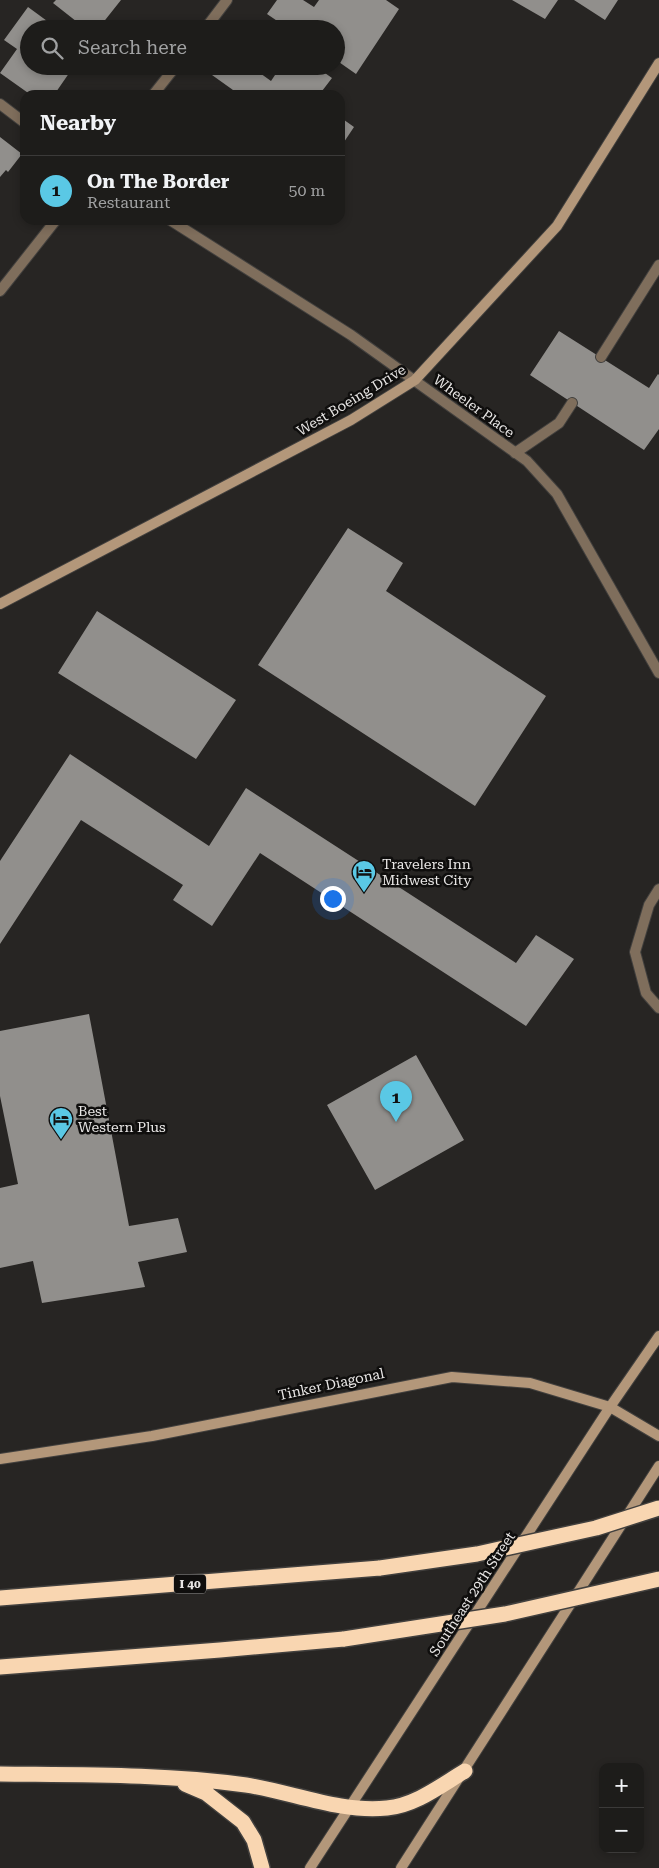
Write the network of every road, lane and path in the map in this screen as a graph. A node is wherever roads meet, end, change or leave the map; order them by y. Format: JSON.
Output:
{"nodes":[{"id":1,"x":227,"y":0,"type":"edge"},
{"id":2,"x":212,"y":20,"type":"edge"},
{"id":3,"x":659,"y":64,"type":"edge"},
{"id":4,"x":169,"y":75,"type":"edge"},
{"id":5,"x":158,"y":90,"type":"edge"},
{"id":6,"x":0,"y":104,"type":"edge"},
{"id":7,"x":20,"y":119,"type":"edge"},
{"id":8,"x":52,"y":225,"type":"edge"},
{"id":9,"x":178,"y":225,"type":"edge"},
{"id":10,"x":659,"y":266,"type":"edge"},
{"id":11,"x":0,"y":291,"type":"edge"},
{"id":12,"x":601,"y":357,"type":"dead end"},
{"id":13,"x":415,"y":380,"type":"junction"},
{"id":14,"x":572,"y":403,"type":"dead end"},
{"id":15,"x":515,"y":453,"type":"junction"},
{"id":16,"x":0,"y":604,"type":"edge"},
{"id":17,"x":659,"y":673,"type":"edge"},
{"id":18,"x":659,"y":889,"type":"edge"},
{"id":19,"x":659,"y":1008,"type":"edge"},
{"id":20,"x":659,"y":1336,"type":"edge"},
{"id":21,"x":610,"y":1407,"type":"junction"},
{"id":22,"x":659,"y":1436,"type":"edge"},
{"id":23,"x":0,"y":1458,"type":"edge"},
{"id":24,"x":659,"y":1466,"type":"edge"},
{"id":25,"x":659,"y":1508,"type":"edge"},
{"id":26,"x":659,"y":1579,"type":"edge"},
{"id":27,"x":0,"y":1598,"type":"edge"},
{"id":28,"x":0,"y":1667,"type":"edge"},
{"id":29,"x":464,"y":1771,"type":"junction"},
{"id":30,"x":0,"y":1774,"type":"edge"},
{"id":31,"x":172,"y":1778,"type":"junction"},
{"id":32,"x":349,"y":1808,"type":"junction"},
{"id":33,"x":262,"y":1868,"type":"edge"},
{"id":34,"x":310,"y":1868,"type":"edge"},
{"id":35,"x":401,"y":1868,"type":"edge"}],
"edges":[{"from":1,"to":2,"type":"street"},
{"from":3,"to":13,"type":"street","name":"West Boeing Drive"},
{"from":4,"to":5,"type":"street"},
{"from":6,"to":7,"type":"street"},
{"from":8,"to":11,"type":"street"},
{"from":9,"to":13,"type":"street","name":"Wheeler Place"},
{"from":10,"to":12,"type":"street"},
{"from":13,"to":15,"type":"street","name":"Wheeler Place"},
{"from":13,"to":16,"type":"street","name":"West Boeing Drive"},
{"from":14,"to":15,"type":"street"},
{"from":15,"to":17,"type":"street","name":"Wheeler Place"},
{"from":18,"to":19,"type":"street"},
{"from":20,"to":21,"type":"street","name":"Southeast 29th Street"},
{"from":21,"to":22,"type":"street","name":"Tinker Diagonal"},
{"from":21,"to":23,"type":"street","name":"Tinker Diagonal"},
{"from":21,"to":32,"type":"street","name":"Southeast 29th Street"},
{"from":24,"to":29,"type":"street"},
{"from":25,"to":27,"type":"highway","number":"I 40","bridge":true},
{"from":26,"to":28,"type":"highway","bridge":true},
{"from":29,"to":32,"type":"highway"},
{"from":29,"to":35,"type":"street"},
{"from":30,"to":31,"type":"highway"},
{"from":31,"to":32,"type":"highway"},
{"from":31,"to":33,"type":"highway"},
{"from":32,"to":34,"type":"street","name":"Southeast 29th Street"}]}
